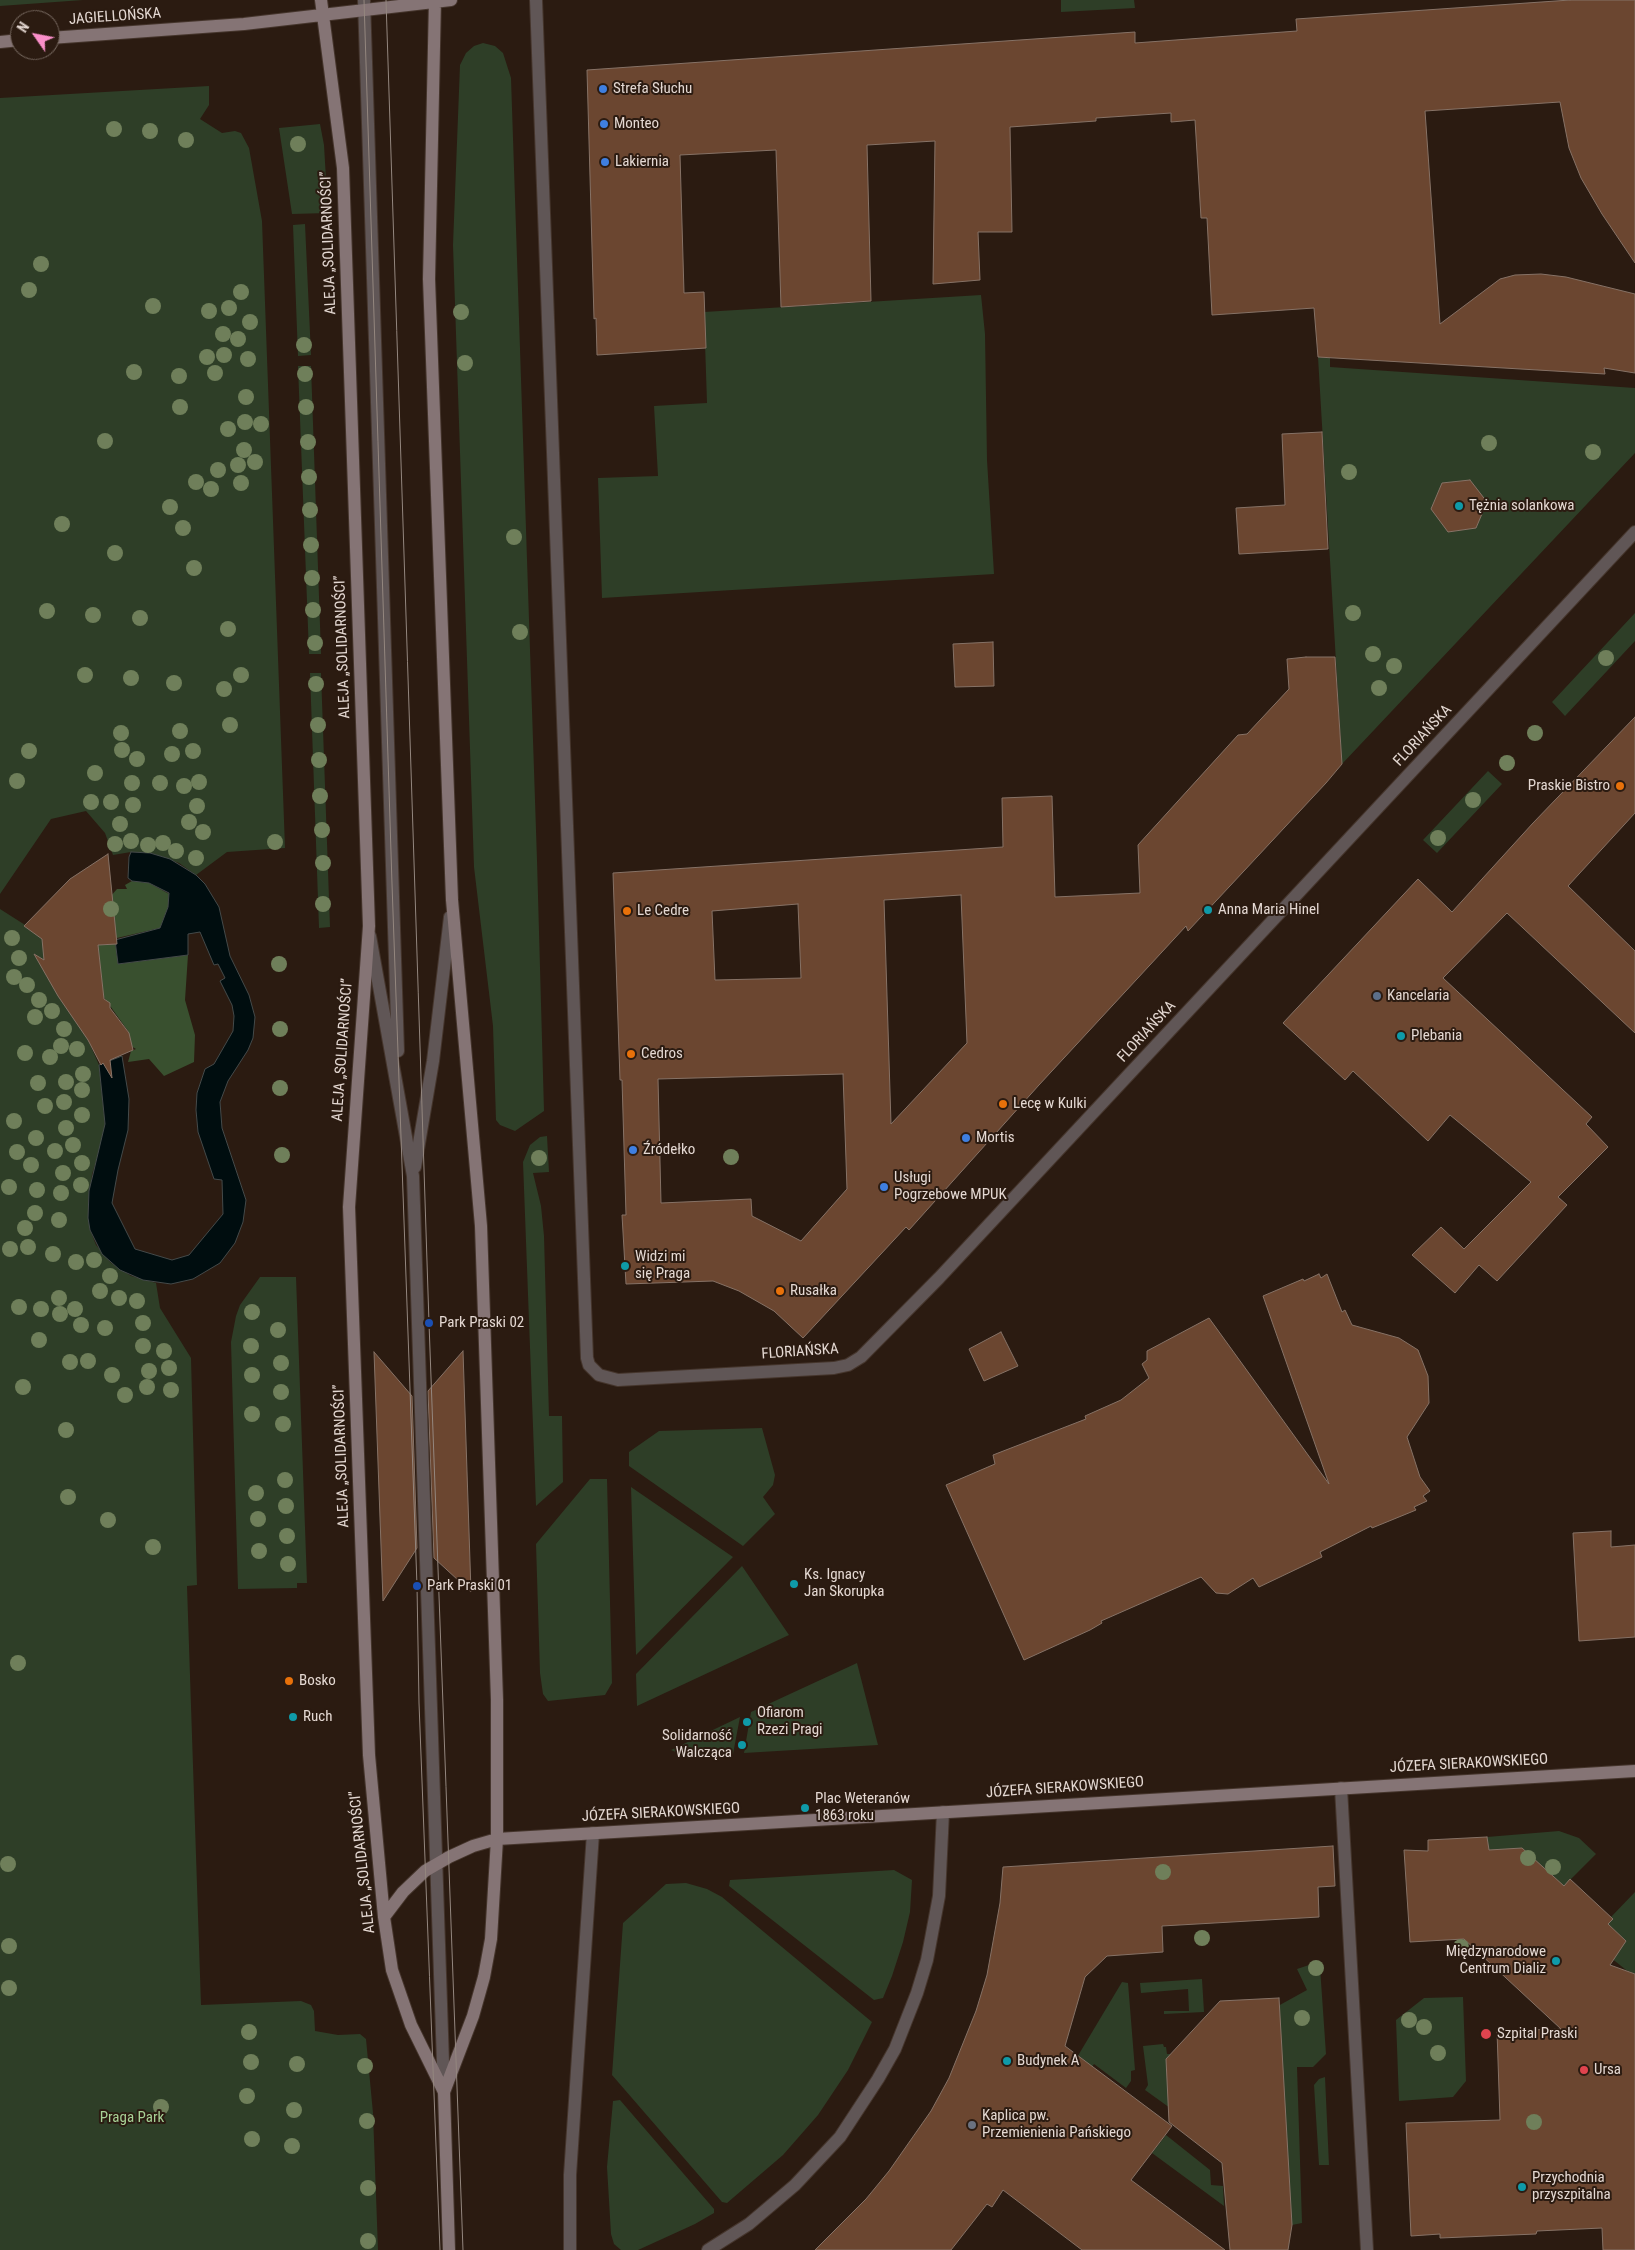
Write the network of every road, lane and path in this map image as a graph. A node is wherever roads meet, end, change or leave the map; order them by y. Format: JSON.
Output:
{"nodes":[{"id":1,"x":321,"y":0,"type":"edge"},
{"id":2,"x":450,"y":0,"type":"edge"},
{"id":3,"x":536,"y":0,"type":"edge"},
{"id":4,"x":435,"y":1,"type":"edge"},
{"id":5,"x":364,"y":5,"type":"edge"},
{"id":6,"x":323,"y":15,"type":"junction"},
{"id":7,"x":60,"y":37,"type":"edge"},
{"id":8,"x":1635,"y":532,"type":"edge"},
{"id":9,"x":452,"y":900,"type":"junction"},
{"id":10,"x":368,"y":926,"type":"junction"},
{"id":11,"x":400,"y":1096,"type":"junction"},
{"id":12,"x":413,"y":1176,"type":"junction"},
{"id":13,"x":1635,"y":1771,"type":"edge"},
{"id":14,"x":1341,"y":1788,"type":"junction"},
{"id":15,"x":943,"y":1812,"type":"junction"},
{"id":16,"x":593,"y":1834,"type":"junction"},
{"id":17,"x":496,"y":1839,"type":"junction"},
{"id":18,"x":436,"y":1864,"type":"junction"},
{"id":19,"x":384,"y":1917,"type":"junction"},
{"id":20,"x":444,"y":2092,"type":"junction"},
{"id":21,"x":449,"y":2250,"type":"edge"},
{"id":22,"x":570,"y":2250,"type":"edge"},
{"id":23,"x":708,"y":2250,"type":"edge"},
{"id":24,"x":1367,"y":2250,"type":"edge"}],
"edges":[{"from":1,"to":6,"type":"main road","name":"ALEJA „SOLIDARNOŚCI”"},
{"from":2,"to":4,"type":"main road","name":"JAGIELLOŃSKA"},
{"from":3,"to":8,"type":"street","name":"FLORIAŃSKA"},
{"from":4,"to":5,"type":"main road","name":"JAGIELLOŃSKA"},
{"from":4,"to":9,"type":"main road","name":"ALEJA „SOLIDARNOŚCI”"},
{"from":5,"to":6,"type":"main road","name":"JAGIELLOŃSKA"},
{"from":5,"to":11,"type":"street"},
{"from":6,"to":7,"type":"main road","name":"JAGIELLOŃSKA"},
{"from":6,"to":10,"type":"main road","name":"ALEJA „SOLIDARNOŚCI”"},
{"from":9,"to":12,"type":"street"},
{"from":9,"to":17,"type":"main road","name":"ALEJA „SOLIDARNOŚCI”"},
{"from":10,"to":11,"type":"street"},
{"from":10,"to":19,"type":"main road","name":"ALEJA „SOLIDARNOŚCI”"},
{"from":11,"to":12,"type":"street"},
{"from":12,"to":18,"type":"street"},
{"from":13,"to":14,"type":"main road","name":"JÓZEFA SIERAKOWSKIEGO"},
{"from":14,"to":15,"type":"main road","name":"JÓZEFA SIERAKOWSKIEGO"},
{"from":14,"to":24,"type":"street"},
{"from":15,"to":16,"type":"main road","name":"JÓZEFA SIERAKOWSKIEGO"},
{"from":15,"to":23,"type":"street"},
{"from":16,"to":17,"type":"main road","name":"JÓZEFA SIERAKOWSKIEGO"},
{"from":16,"to":22,"type":"street"},
{"from":17,"to":18,"type":"main road","name":"JÓZEFA SIERAKOWSKIEGO"},
{"from":17,"to":20,"type":"main road","name":"ALEJA „SOLIDARNOŚCI”"},
{"from":18,"to":19,"type":"main road","name":"JÓZEFA SIERAKOWSKIEGO"},
{"from":18,"to":20,"type":"street"},
{"from":19,"to":20,"type":"main road","name":"ALEJA „SOLIDARNOŚCI”"},
{"from":20,"to":21,"type":"main road","name":"ALEJA „SOLIDARNOŚCI”"}]}
